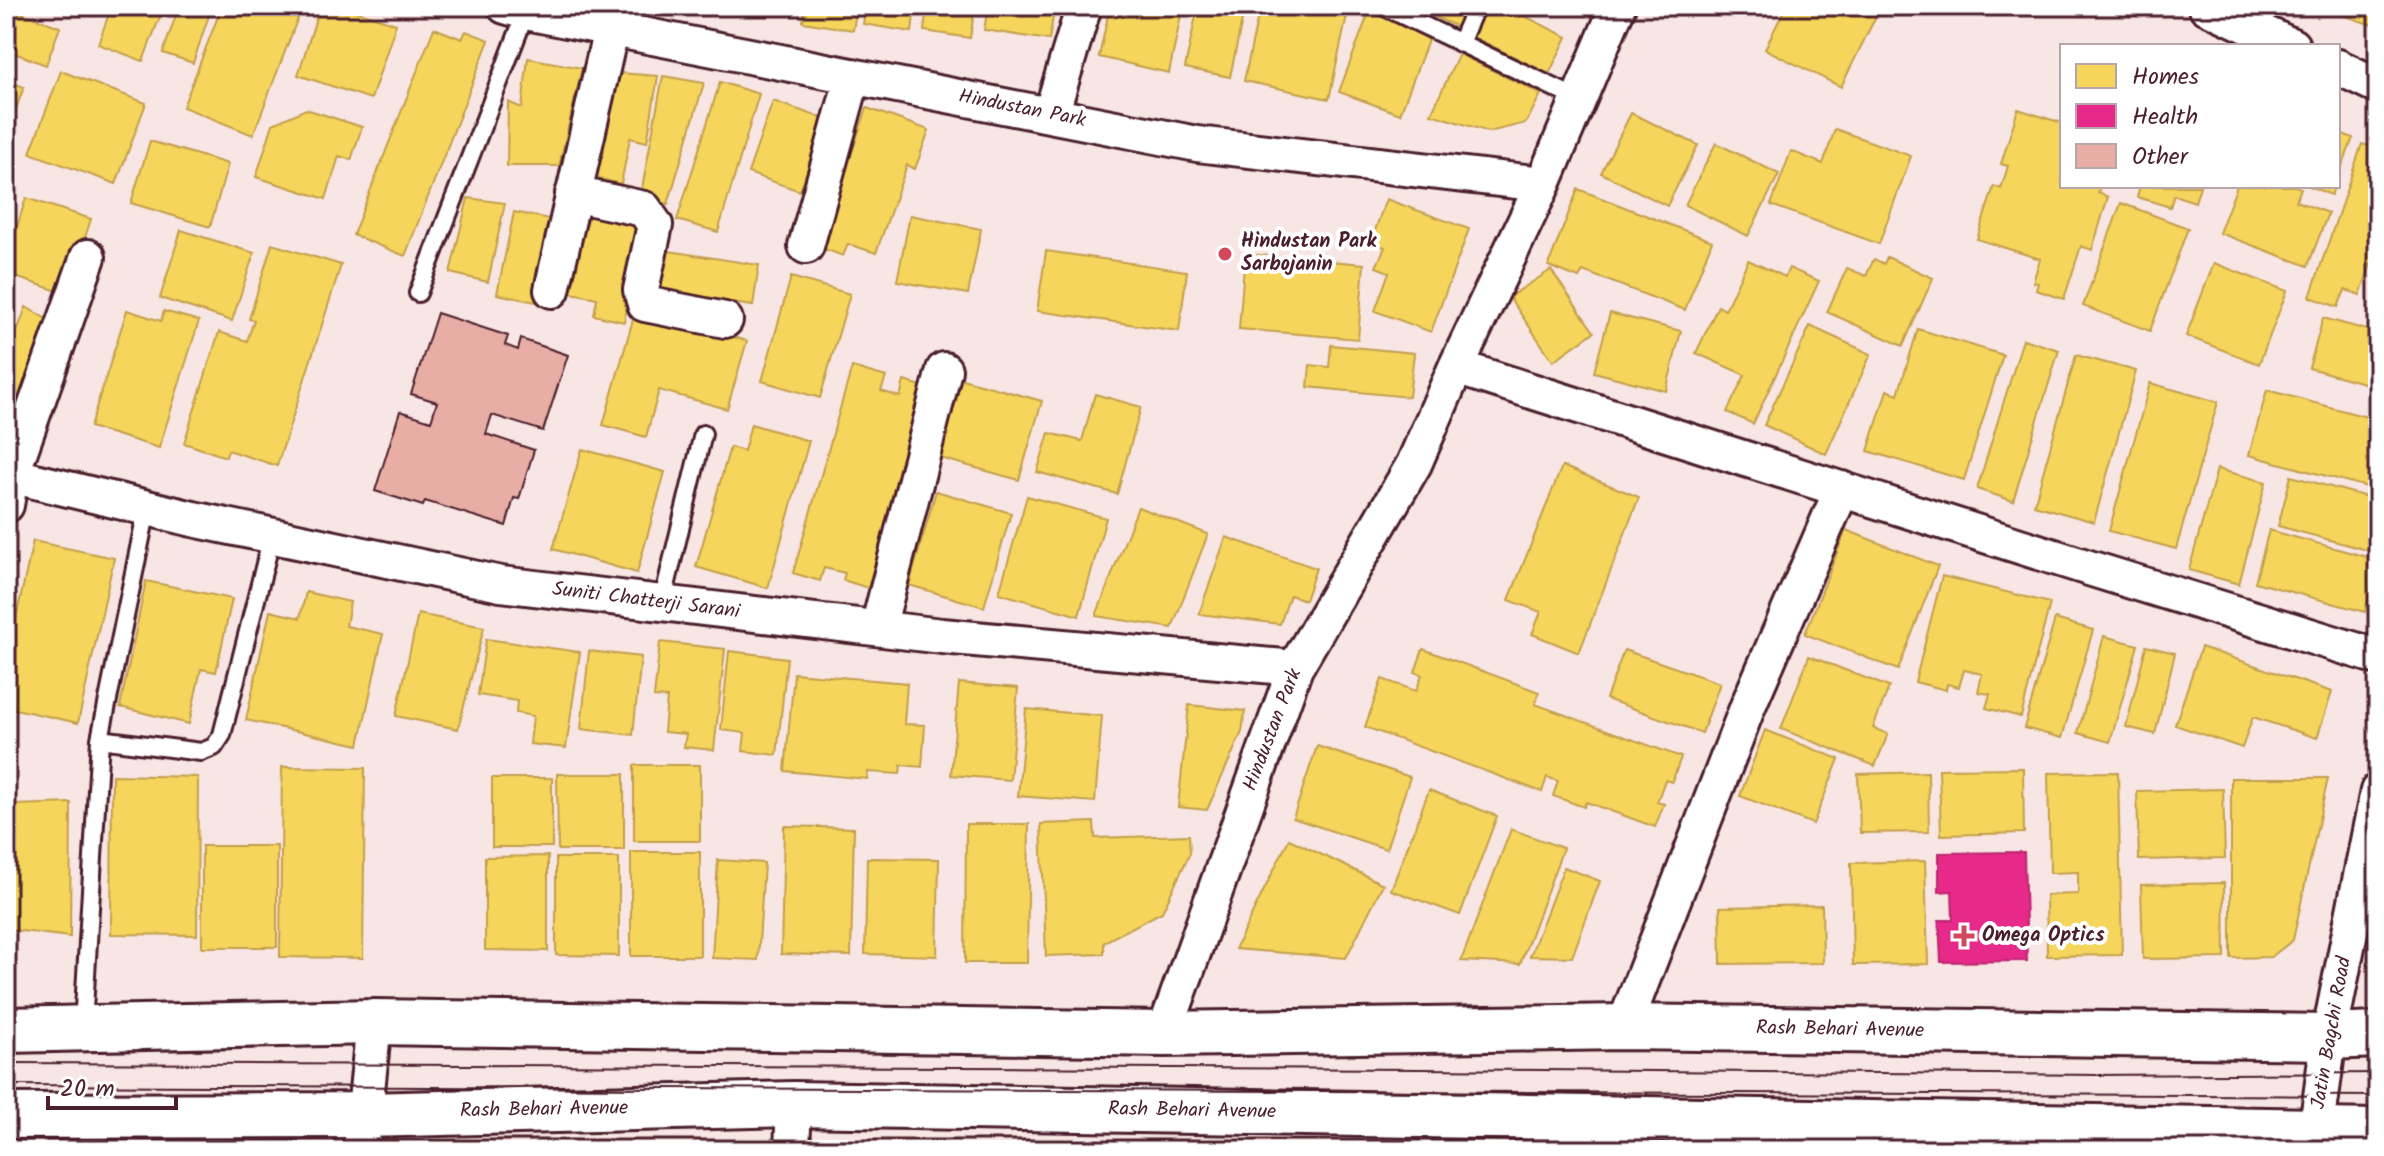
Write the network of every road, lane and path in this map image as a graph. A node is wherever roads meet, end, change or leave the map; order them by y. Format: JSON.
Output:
{"nodes":[{"id":1,"x":1084,"y":6,"type":"edge"},
{"id":2,"x":1476,"y":6,"type":"edge"},
{"id":3,"x":1618,"y":6,"type":"edge"},
{"id":4,"x":2206,"y":6,"type":"edge"},
{"id":5,"x":1385,"y":7,"type":"edge"},
{"id":6,"x":516,"y":9,"type":"edge"},
{"id":7,"x":611,"y":29,"type":"junction"},
{"id":8,"x":1460,"y":43,"type":"junction"},
{"id":9,"x":2288,"y":44,"type":"edge"},
{"id":10,"x":2340,"y":68,"type":"edge"},
{"id":11,"x":853,"y":76,"type":"junction"},
{"id":12,"x":2378,"y":86,"type":"edge"},
{"id":13,"x":1578,"y":99,"type":"junction"},
{"id":14,"x":1051,"y":114,"type":"junction"},
{"id":15,"x":1543,"y":184,"type":"junction"},
{"id":16,"x":573,"y":194,"type":"junction"},
{"id":17,"x":806,"y":246,"type":"dead end"},
{"id":18,"x":88,"y":257,"type":"dead end"},
{"id":19,"x":552,"y":290,"type":"dead end"},
{"id":20,"x":418,"y":293,"type":"dead end"},
{"id":21,"x":725,"y":320,"type":"dead end"},
{"id":22,"x":1456,"y":367,"type":"junction"},
{"id":23,"x":944,"y":370,"type":"dead end"},
{"id":24,"x":703,"y":434,"type":"dead end"},
{"id":25,"x":8,"y":485,"type":"edge"},
{"id":26,"x":1842,"y":489,"type":"junction"},
{"id":27,"x":147,"y":509,"type":"junction"},
{"id":28,"x":272,"y":536,"type":"junction"},
{"id":29,"x":662,"y":603,"type":"junction"},
{"id":30,"x":878,"y":628,"type":"junction"},
{"id":31,"x":2378,"y":657,"type":"edge"},
{"id":32,"x":1295,"y":668,"type":"junction"},
{"id":33,"x":100,"y":739,"type":"junction"},
{"id":34,"x":2378,"y":791,"type":"edge"},
{"id":35,"x":374,"y":1022,"type":"junction"},
{"id":36,"x":1624,"y":1027,"type":"junction"},
{"id":37,"x":83,"y":1028,"type":"junction"},
{"id":38,"x":6,"y":1030,"type":"edge"},
{"id":39,"x":1164,"y":1034,"type":"junction"},
{"id":40,"x":2378,"y":1035,"type":"edge"},
{"id":41,"x":2329,"y":1037,"type":"junction"},
{"id":42,"x":794,"y":1104,"type":"junction"},
{"id":43,"x":6,"y":1116,"type":"edge"},
{"id":44,"x":363,"y":1132,"type":"edge"},
{"id":45,"x":2378,"y":1132,"type":"edge"},
{"id":46,"x":1571,"y":1134,"type":"edge"},
{"id":47,"x":1802,"y":1135,"type":"edge"},
{"id":48,"x":2315,"y":1142,"type":"edge"},
{"id":49,"x":792,"y":1150,"type":"edge"}],
"edges":[{"from":1,"to":14,"type":"street"},
{"from":2,"to":8,"type":"lane"},
{"from":3,"to":13,"type":"street","name":"Hindustan Park"},
{"from":4,"to":9,"type":"street"},
{"from":5,"to":8,"type":"lane"},
{"from":6,"to":7,"type":"street","name":"Hindustan Park"},
{"from":6,"to":20,"type":"lane"},
{"from":7,"to":11,"type":"street","name":"Hindustan Park"},
{"from":7,"to":16,"type":"street"},
{"from":8,"to":13,"type":"lane"},
{"from":10,"to":12,"type":"street"},
{"from":11,"to":14,"type":"street","name":"Hindustan Park"},
{"from":11,"to":17,"type":"street"},
{"from":13,"to":15,"type":"street","name":"Hindustan Park"},
{"from":14,"to":15,"type":"street","name":"Hindustan Park"},
{"from":15,"to":22,"type":"street","name":"Hindustan Park"},
{"from":16,"to":19,"type":"street"},
{"from":16,"to":21,"type":"street"},
{"from":18,"to":25,"type":"street"},
{"from":22,"to":26,"type":"street"},
{"from":22,"to":32,"type":"street","name":"Hindustan Park"},
{"from":23,"to":30,"type":"street"},
{"from":24,"to":29,"type":"lane"},
{"from":25,"to":27,"type":"street","name":"Suniti Chatterji Sarani"},
{"from":26,"to":31,"type":"street"},
{"from":26,"to":36,"type":"street"},
{"from":27,"to":28,"type":"street","name":"Suniti Chatterji Sarani"},
{"from":27,"to":33,"type":"lane"},
{"from":28,"to":29,"type":"street","name":"Suniti Chatterji Sarani"},
{"from":28,"to":33,"type":"lane"},
{"from":29,"to":30,"type":"street","name":"Suniti Chatterji Sarani"},
{"from":30,"to":32,"type":"street","name":"Suniti Chatterji Sarani"},
{"from":32,"to":39,"type":"street","name":"Hindustan Park"},
{"from":33,"to":37,"type":"lane"},
{"from":34,"to":41,"type":"street","name":"Jatin Bagchi Road"},
{"from":35,"to":37,"type":"main road","name":"Rash Behari Avenue"},
{"from":35,"to":39,"type":"main road","name":"Rash Behari Avenue"},
{"from":35,"to":44,"type":"street"},
{"from":36,"to":39,"type":"main road","name":"Rash Behari Avenue"},
{"from":36,"to":41,"type":"main road","name":"Rash Behari Avenue"},
{"from":37,"to":38,"type":"main road","name":"Rash Behari Avenue"},
{"from":40,"to":41,"type":"main road","name":"Rash Behari Avenue"},
{"from":41,"to":48,"type":"street","name":"Jatin Bagchi Road"},
{"from":42,"to":44,"type":"main road","name":"Rash Behari Avenue"},
{"from":42,"to":46,"type":"main road","name":"Rash Behari Avenue"},
{"from":42,"to":49,"type":"street"},
{"from":43,"to":44,"type":"main road","name":"Rash Behari Avenue"},
{"from":45,"to":48,"type":"main road","name":"Rash Behari Avenue"},
{"from":46,"to":47,"type":"main road","name":"Rash Behari Avenue"},
{"from":47,"to":48,"type":"main road","name":"Rash Behari Avenue"}]}
